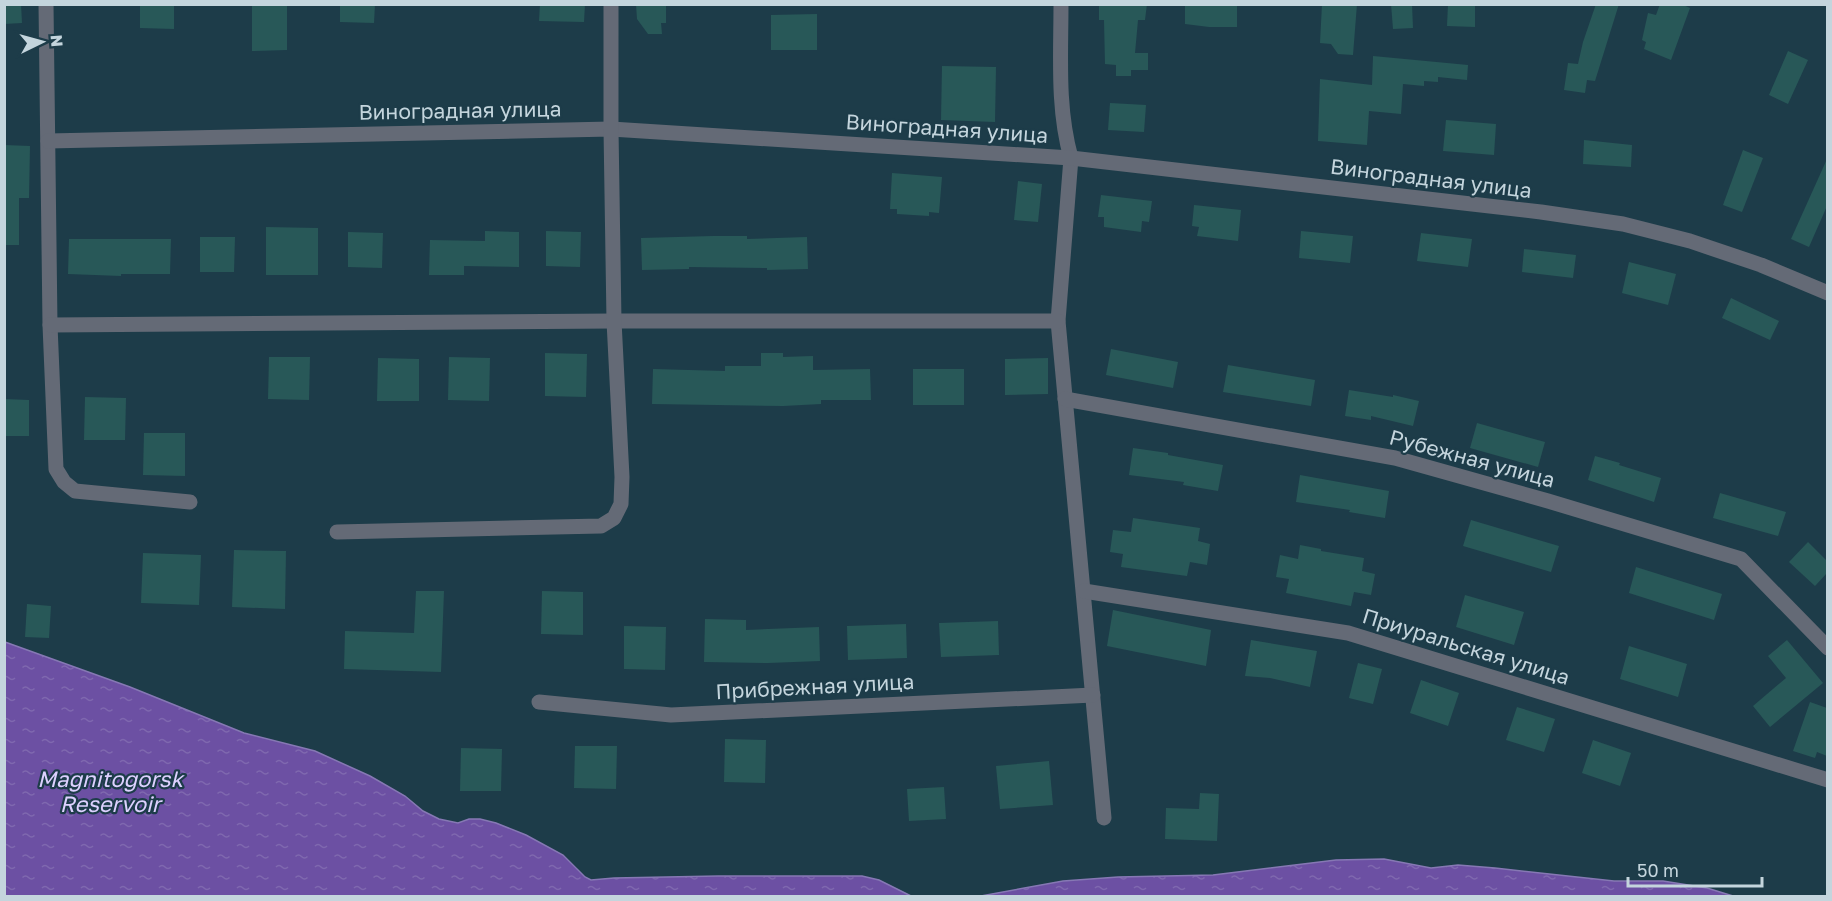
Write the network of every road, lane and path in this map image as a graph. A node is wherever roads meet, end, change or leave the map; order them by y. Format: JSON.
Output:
{"nodes":[{"id":1,"x":46,"y":4,"type":"edge"},
{"id":2,"x":611,"y":4,"type":"edge"},
{"id":3,"x":1061,"y":4,"type":"edge"},
{"id":4,"x":611,"y":129,"type":"junction"},
{"id":5,"x":48,"y":141,"type":"junction"},
{"id":6,"x":1071,"y":158,"type":"junction"},
{"id":7,"x":1827,"y":293,"type":"edge"},
{"id":8,"x":614,"y":321,"type":"junction"},
{"id":9,"x":1058,"y":321,"type":"junction"},
{"id":10,"x":50,"y":325,"type":"junction"},
{"id":11,"x":1065,"y":399,"type":"junction"},
{"id":12,"x":190,"y":502,"type":"dead end"},
{"id":13,"x":337,"y":532,"type":"dead end"},
{"id":14,"x":1084,"y":591,"type":"junction"},
{"id":15,"x":1827,"y":648,"type":"edge"},
{"id":16,"x":1094,"y":694,"type":"junction"},
{"id":17,"x":539,"y":702,"type":"dead end"},
{"id":18,"x":1827,"y":780,"type":"edge"},
{"id":19,"x":1104,"y":818,"type":"dead end"}],
"edges":[{"from":1,"to":5,"type":"street"},
{"from":2,"to":4,"type":"street"},
{"from":3,"to":6,"type":"street"},
{"from":4,"to":5,"type":"street","name":"Виноградная улица"},
{"from":4,"to":6,"type":"street","name":"Виноградная улица"},
{"from":4,"to":8,"type":"street"},
{"from":5,"to":10,"type":"street"},
{"from":6,"to":7,"type":"street","name":"Виноградная улица"},
{"from":6,"to":9,"type":"street"},
{"from":8,"to":9,"type":"street"},
{"from":8,"to":10,"type":"street"},
{"from":8,"to":13,"type":"street"},
{"from":9,"to":11,"type":"street"},
{"from":10,"to":12,"type":"street"},
{"from":11,"to":14,"type":"street"},
{"from":11,"to":15,"type":"street","name":"Рубежная улица"},
{"from":14,"to":16,"type":"street"},
{"from":14,"to":18,"type":"street","name":"Приуральская улица"},
{"from":16,"to":17,"type":"street","name":"Прибрежная улица"},
{"from":16,"to":19,"type":"street"}]}
